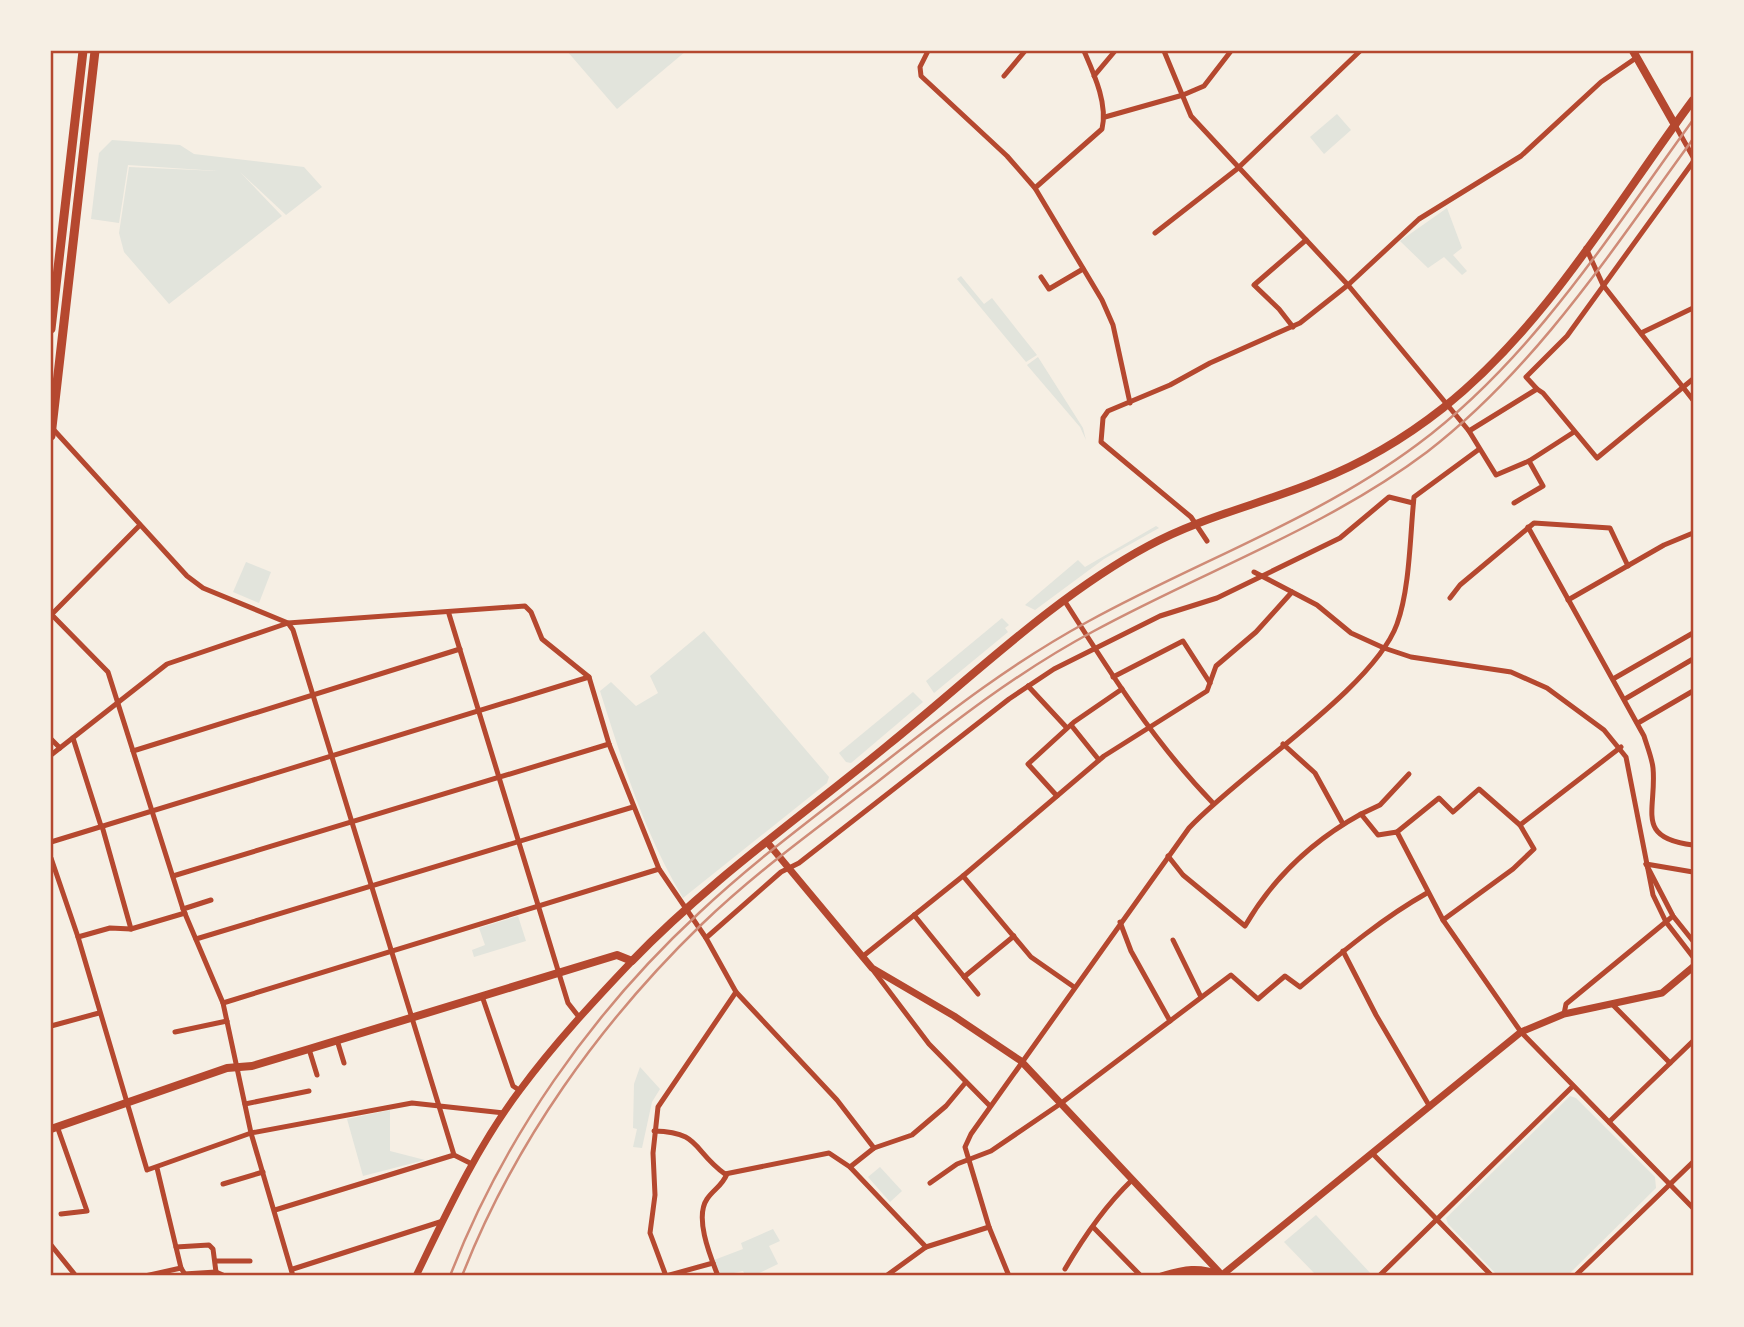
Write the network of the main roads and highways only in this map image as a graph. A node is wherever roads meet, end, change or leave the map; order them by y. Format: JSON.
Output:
{"nodes":[{"id":1,"x":83,"y":51,"type":"edge"},
{"id":2,"x":95,"y":51,"type":"edge"},
{"id":3,"x":1634,"y":55,"type":"edge"},
{"id":4,"x":1693,"y":100,"type":"edge"},
{"id":5,"x":1675,"y":125,"type":"junction"},
{"id":6,"x":51,"y":330,"type":"edge"},
{"id":7,"x":51,"y":428,"type":"edge"},
{"id":8,"x":51,"y":436,"type":"edge"},
{"id":9,"x":54,"y":1128,"type":"edge"}],
"edges":[{"from":1,"to":6,"type":"highway"},
{"from":2,"to":7,"type":"highway"},
{"from":3,"to":5,"type":"main road"},
{"from":4,"to":5,"type":"main road"},
{"from":5,"to":9,"type":"main road"},
{"from":7,"to":8,"type":"highway"}]}
